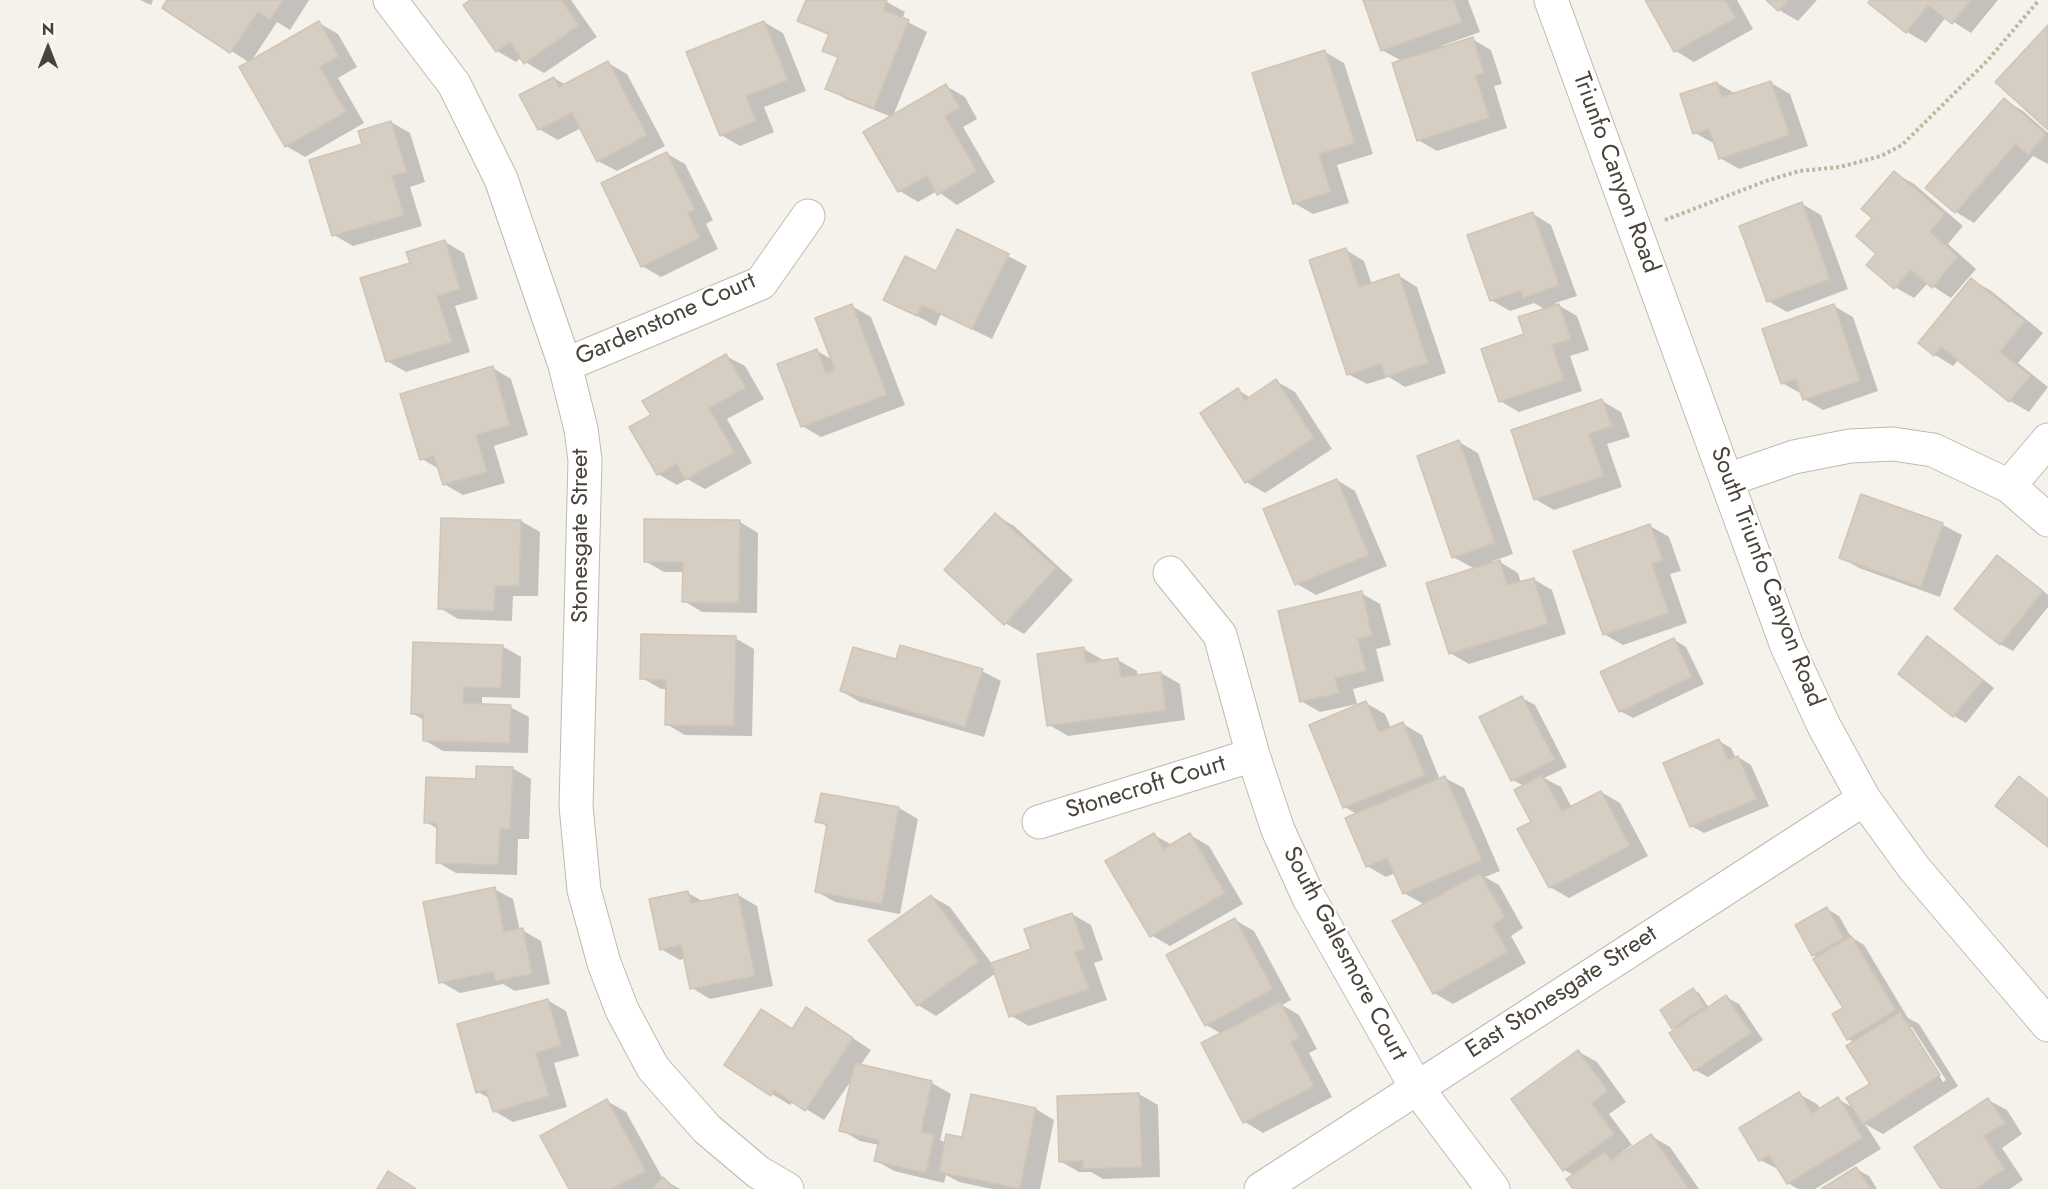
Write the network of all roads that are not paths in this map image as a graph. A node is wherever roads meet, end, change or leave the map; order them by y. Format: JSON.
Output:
{"nodes":[{"id":1,"x":390,"y":0,"type":"edge"},
{"id":2,"x":1551,"y":0,"type":"edge"},
{"id":3,"x":808,"y":216,"type":"dead end"},
{"id":4,"x":1678,"y":346,"type":"joint"},
{"id":5,"x":565,"y":365,"type":"junction"},
{"id":6,"x":2048,"y":440,"type":"edge"},
{"id":7,"x":1727,"y":480,"type":"junction"},
{"id":8,"x":2009,"y":486,"type":"junction"},
{"id":9,"x":2048,"y":520,"type":"edge"},
{"id":10,"x":1170,"y":573,"type":"dead end"},
{"id":11,"x":1253,"y":755,"type":"junction"},
{"id":12,"x":1864,"y":799,"type":"junction"},
{"id":13,"x":1039,"y":822,"type":"dead end"},
{"id":14,"x":2048,"y":1025,"type":"edge"},
{"id":15,"x":1416,"y":1087,"type":"junction"},
{"id":16,"x":787,"y":1189,"type":"edge"},
{"id":17,"x":1261,"y":1189,"type":"edge"},
{"id":18,"x":1493,"y":1189,"type":"edge"}],
"edges":[{"from":1,"to":5,"type":"street","name":"Stonesgate Street"},
{"from":2,"to":4,"type":"street","name":"Triunfo Canyon Road"},
{"from":3,"to":5,"type":"street","name":"Gardenstone Court"},
{"from":4,"to":7,"type":"street","name":"South Triunfo Canyon Road"},
{"from":5,"to":16,"type":"street","name":"Stonesgate Street"},
{"from":6,"to":8,"type":"street"},
{"from":7,"to":8,"type":"street"},
{"from":7,"to":12,"type":"street","name":"South Triunfo Canyon Road"},
{"from":8,"to":9,"type":"street"},
{"from":10,"to":11,"type":"street","name":"South Galesmore Court"},
{"from":11,"to":13,"type":"street","name":"Stonecroft Court"},
{"from":11,"to":15,"type":"street","name":"South Galesmore Court"},
{"from":12,"to":14,"type":"street","name":"South Triunfo Canyon Road"},
{"from":12,"to":15,"type":"street","name":"East Stonesgate Street"},
{"from":15,"to":17,"type":"street","name":"East Stonesgate Street"},
{"from":15,"to":18,"type":"street","name":"South Galesmore Court"}]}
